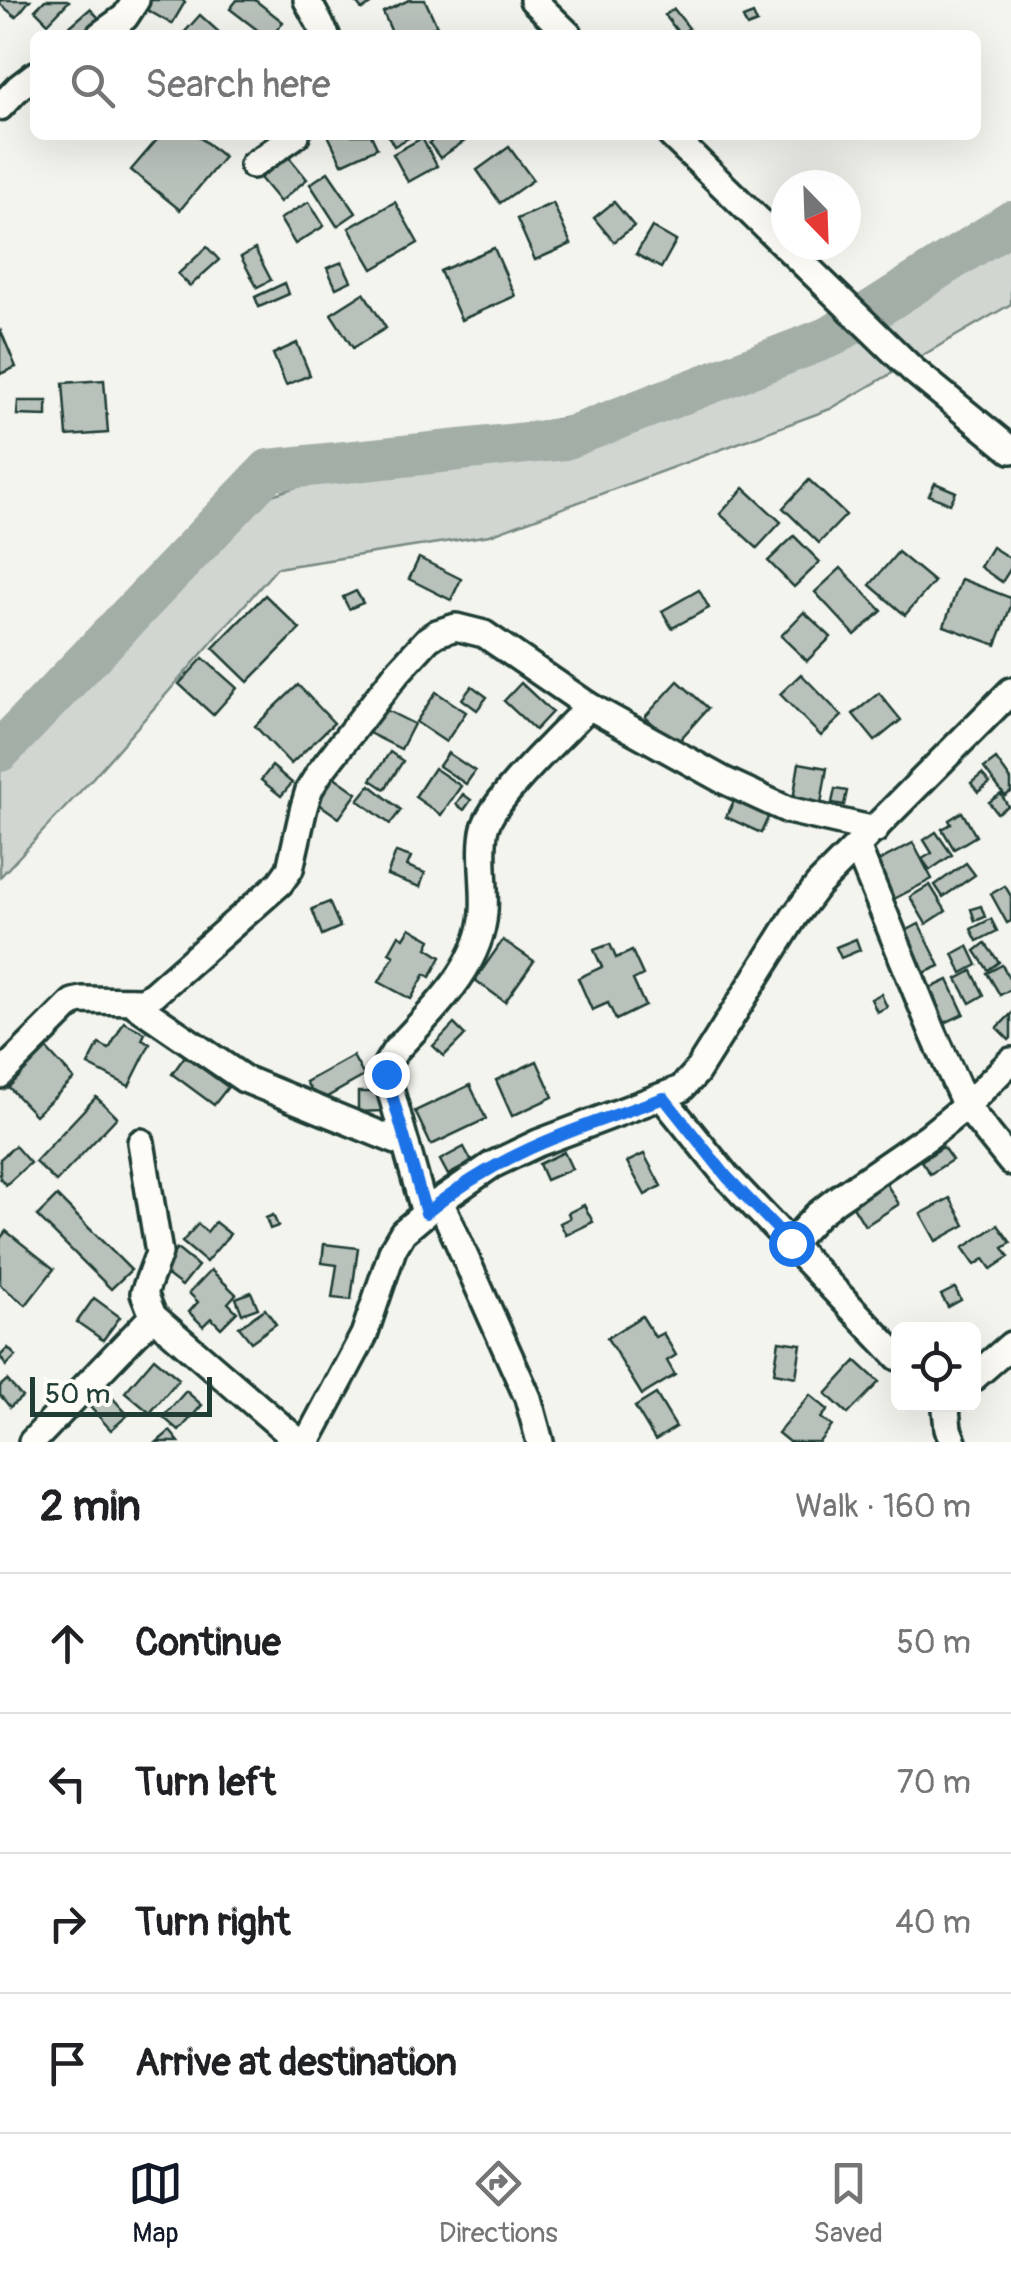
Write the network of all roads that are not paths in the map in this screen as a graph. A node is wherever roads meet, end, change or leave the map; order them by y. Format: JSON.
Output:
{"nodes":[{"id":1,"x":136,"y":0,"type":"edge"},
{"id":2,"x":307,"y":0,"type":"edge"},
{"id":3,"x":533,"y":0,"type":"edge"},
{"id":4,"x":107,"y":30,"type":"edge"},
{"id":5,"x":323,"y":30,"type":"edge"},
{"id":6,"x":564,"y":30,"type":"edge"},
{"id":7,"x":30,"y":79,"type":"edge"},
{"id":8,"x":0,"y":107,"type":"edge"},
{"id":9,"x":289,"y":140,"type":"edge"},
{"id":10,"x":676,"y":140,"type":"edge"},
{"id":11,"x":253,"y":166,"type":"dead end"},
{"id":12,"x":1011,"y":450,"type":"edge"},
{"id":13,"x":1011,"y":691,"type":"edge"},
{"id":14,"x":588,"y":706,"type":"junction"},
{"id":15,"x":866,"y":838,"type":"junction"},
{"id":16,"x":130,"y":1001,"type":"junction"},
{"id":17,"x":1011,"y":1061,"type":"edge"},
{"id":18,"x":0,"y":1075,"type":"edge"},
{"id":19,"x":664,"y":1098,"type":"junction"},
{"id":20,"x":966,"y":1106,"type":"junction"},
{"id":21,"x":141,"y":1142,"type":"dead end"},
{"id":22,"x":406,"y":1144,"type":"junction"},
{"id":23,"x":1011,"y":1162,"type":"edge"},
{"id":24,"x":433,"y":1207,"type":"junction"},
{"id":25,"x":791,"y":1243,"type":"junction"},
{"id":26,"x":153,"y":1316,"type":"junction"},
{"id":27,"x":1011,"y":1344,"type":"edge"},
{"id":28,"x":891,"y":1350,"type":"edge"},
{"id":29,"x":981,"y":1371,"type":"edge"},
{"id":30,"x":947,"y":1412,"type":"edge"},
{"id":31,"x":32,"y":1442,"type":"edge"},
{"id":32,"x":299,"y":1442,"type":"edge"},
{"id":33,"x":307,"y":1442,"type":"edge"},
{"id":34,"x":540,"y":1442,"type":"edge"},
{"id":35,"x":953,"y":1442,"type":"edge"}],
"edges":[{"from":1,"to":4,"type":"street"},
{"from":2,"to":5,"type":"street"},
{"from":3,"to":6,"type":"street"},
{"from":7,"to":8,"type":"street"},
{"from":9,"to":11,"type":"street"},
{"from":10,"to":12,"type":"street"},
{"from":13,"to":15,"type":"street"},
{"from":14,"to":15,"type":"street"},
{"from":14,"to":16,"type":"street"},
{"from":14,"to":22,"type":"street"},
{"from":15,"to":19,"type":"street"},
{"from":15,"to":20,"type":"street"},
{"from":16,"to":18,"type":"street"},
{"from":16,"to":22,"type":"street"},
{"from":17,"to":20,"type":"street"},
{"from":19,"to":24,"type":"street"},
{"from":19,"to":25,"type":"street"},
{"from":20,"to":23,"type":"street"},
{"from":20,"to":25,"type":"street"},
{"from":21,"to":26,"type":"street"},
{"from":22,"to":24,"type":"street"},
{"from":24,"to":33,"type":"street"},
{"from":24,"to":34,"type":"street"},
{"from":25,"to":28,"type":"street"},
{"from":26,"to":31,"type":"street"},
{"from":26,"to":32,"type":"street"},
{"from":27,"to":29,"type":"street"},
{"from":30,"to":35,"type":"street"}]}
